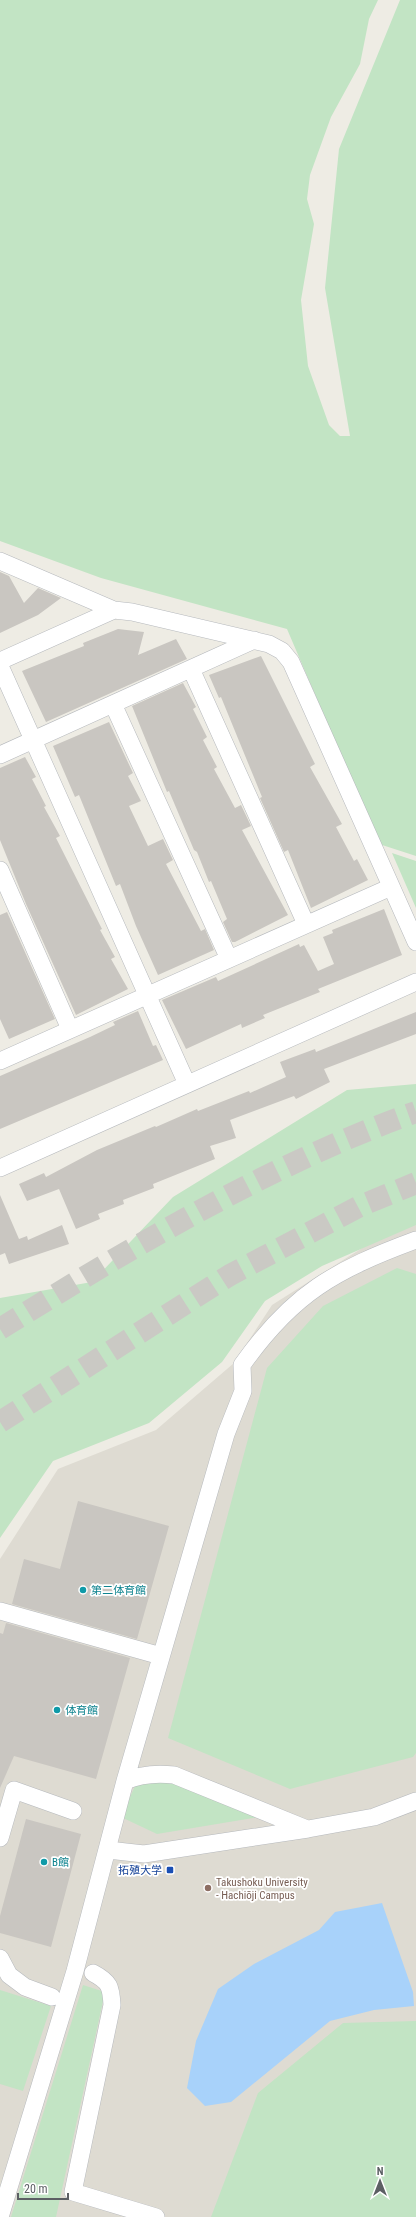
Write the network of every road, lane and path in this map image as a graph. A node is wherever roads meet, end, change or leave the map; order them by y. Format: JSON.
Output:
{"nodes":[{"id":1,"x":0,"y":561,"type":"edge"},
{"id":2,"x":114,"y":610,"type":"junction"},
{"id":3,"x":254,"y":640,"type":"junction"},
{"id":4,"x":0,"y":661,"type":"edge"},
{"id":5,"x":0,"y":666,"type":"edge"},
{"id":6,"x":191,"y":669,"type":"junction"},
{"id":7,"x":114,"y":704,"type":"junction"},
{"id":8,"x":33,"y":740,"type":"junction"},
{"id":9,"x":0,"y":755,"type":"edge"},
{"id":10,"x":0,"y":870,"type":"edge"},
{"id":11,"x":391,"y":887,"type":"junction"},
{"id":12,"x":306,"y":924,"type":"junction"},
{"id":13,"x":416,"y":942,"type":"edge"},
{"id":14,"x":228,"y":959,"type":"junction"},
{"id":15,"x":416,"y":982,"type":"edge"},
{"id":16,"x":146,"y":996,"type":"junction"},
{"id":17,"x":70,"y":1029,"type":"junction"},
{"id":18,"x":1,"y":1057,"type":"edge"},
{"id":19,"x":187,"y":1084,"type":"junction"},
{"id":20,"x":0,"y":1168,"type":"edge"},
{"id":21,"x":416,"y":1240,"type":"edge"},
{"id":22,"x":0,"y":1611,"type":"edge"},
{"id":23,"x":161,"y":1656,"type":"junction"},
{"id":24,"x":125,"y":1781,"type":"junction"},
{"id":25,"x":416,"y":1801,"type":"edge"},
{"id":26,"x":73,"y":1811,"type":"dead end"},
{"id":27,"x":308,"y":1829,"type":"junction"},
{"id":28,"x":0,"y":1838,"type":"edge"},
{"id":29,"x":108,"y":1850,"type":"junction"},
{"id":30,"x":0,"y":1958,"type":"edge"},
{"id":31,"x":93,"y":1974,"type":"dead end"},
{"id":32,"x":52,"y":1997,"type":"dead end"},
{"id":33,"x":0,"y":2217,"type":"edge"},
{"id":34,"x":156,"y":2217,"type":"edge"}],
"edges":[{"from":1,"to":2,"type":"street"},
{"from":2,"to":3,"type":"street"},
{"from":2,"to":4,"type":"street"},
{"from":3,"to":6,"type":"street"},
{"from":3,"to":11,"type":"street"},
{"from":5,"to":8,"type":"street"},
{"from":6,"to":7,"type":"street"},
{"from":6,"to":12,"type":"street"},
{"from":7,"to":8,"type":"street"},
{"from":7,"to":14,"type":"street"},
{"from":8,"to":9,"type":"street"},
{"from":8,"to":16,"type":"street"},
{"from":10,"to":17,"type":"street"},
{"from":11,"to":12,"type":"street"},
{"from":11,"to":13,"type":"street"},
{"from":12,"to":14,"type":"street"},
{"from":14,"to":16,"type":"street"},
{"from":15,"to":19,"type":"street"},
{"from":16,"to":17,"type":"street"},
{"from":16,"to":19,"type":"street"},
{"from":17,"to":18,"type":"street"},
{"from":19,"to":20,"type":"street"},
{"from":21,"to":23,"type":"street"},
{"from":22,"to":23,"type":"street"},
{"from":23,"to":24,"type":"street"},
{"from":24,"to":27,"type":"street"},
{"from":24,"to":29,"type":"street"},
{"from":25,"to":27,"type":"street"},
{"from":26,"to":28,"type":"street"},
{"from":27,"to":29,"type":"street"},
{"from":29,"to":33,"type":"street"},
{"from":30,"to":32,"type":"street"},
{"from":31,"to":34,"type":"street"}]}
